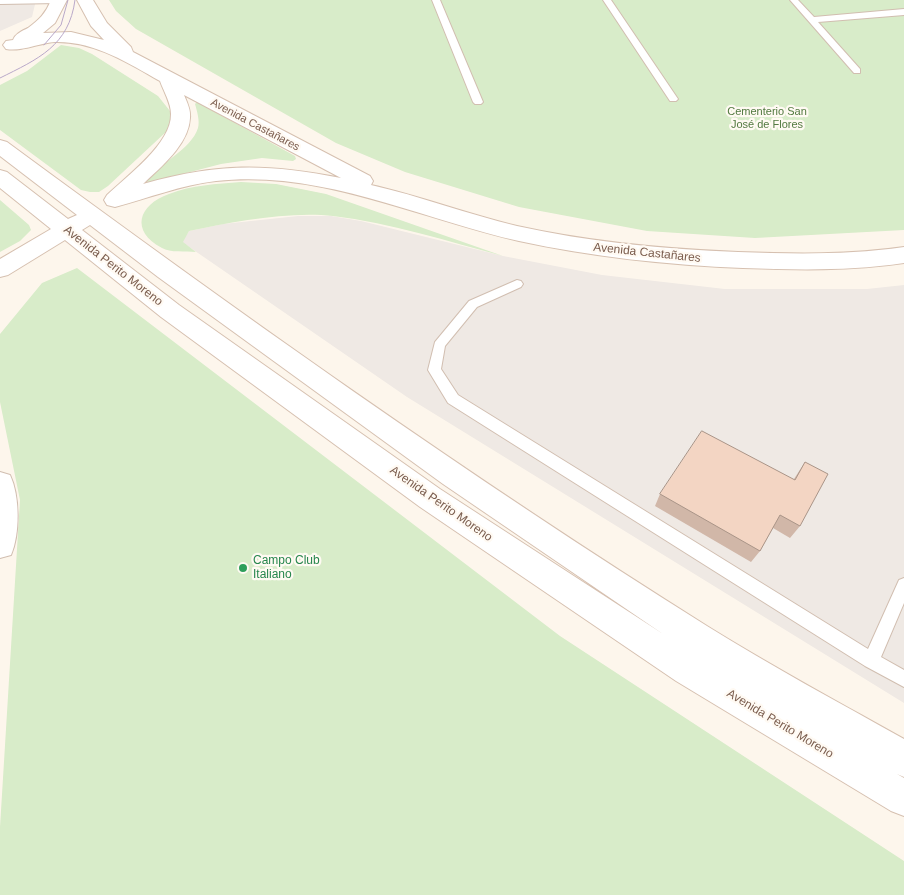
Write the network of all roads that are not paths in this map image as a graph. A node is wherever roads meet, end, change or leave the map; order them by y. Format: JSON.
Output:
{"nodes":[{"id":1,"x":57,"y":0,"type":"edge"},
{"id":2,"x":85,"y":0,"type":"edge"},
{"id":3,"x":436,"y":0,"type":"edge"},
{"id":4,"x":607,"y":0,"type":"edge"},
{"id":5,"x":794,"y":0,"type":"edge"},
{"id":6,"x":0,"y":2,"type":"edge"},
{"id":7,"x":904,"y":12,"type":"edge"},
{"id":8,"x":813,"y":20,"type":"junction"},
{"id":9,"x":6,"y":47,"type":"edge"},
{"id":10,"x":128,"y":54,"type":"junction"},
{"id":11,"x":857,"y":70,"type":"dead end"},
{"id":12,"x":168,"y":79,"type":"junction"},
{"id":13,"x":673,"y":99,"type":"dead end"},
{"id":14,"x":478,"y":102,"type":"dead end"},
{"id":15,"x":0,"y":146,"type":"edge"},
{"id":16,"x":0,"y":177,"type":"edge"},
{"id":17,"x":396,"y":198,"type":"junction"},
{"id":18,"x":103,"y":207,"type":"junction"},
{"id":19,"x":67,"y":230,"type":"junction"},
{"id":20,"x":904,"y":255,"type":"edge"},
{"id":21,"x":0,"y":269,"type":"edge"},
{"id":22,"x":518,"y":284,"type":"dead end"},
{"id":23,"x":0,"y":484,"type":"edge"},
{"id":24,"x":0,"y":545,"type":"edge"},
{"id":25,"x":904,"y":585,"type":"edge"},
{"id":26,"x":871,"y":660,"type":"junction"},
{"id":27,"x":904,"y":679,"type":"edge"},
{"id":28,"x":904,"y":759,"type":"edge"},
{"id":29,"x":904,"y":798,"type":"edge"}],
"edges":[{"from":1,"to":6,"type":"lane"},
{"from":1,"to":9,"type":"main road"},
{"from":2,"to":10,"type":"main road"},
{"from":3,"to":14,"type":"lane"},
{"from":4,"to":13,"type":"lane"},
{"from":5,"to":8,"type":"lane"},
{"from":7,"to":8,"type":"lane"},
{"from":8,"to":11,"type":"lane"},
{"from":9,"to":10,"type":"main road"},
{"from":10,"to":12,"type":"main road","name":"Avenida Castañares"},
{"from":12,"to":17,"type":"main road","name":"Avenida Castañares"},
{"from":12,"to":18,"type":"main road"},
{"from":15,"to":18,"type":"main road"},
{"from":16,"to":19,"type":"main road","name":"Avenida Perito Moreno"},
{"from":17,"to":18,"type":"main road","name":"Avenida Castañares"},
{"from":17,"to":20,"type":"main road","name":"Avenida Castañares"},
{"from":18,"to":19,"type":"main road"},
{"from":18,"to":28,"type":"main road"},
{"from":19,"to":21,"type":"main road"},
{"from":19,"to":29,"type":"main road","name":"Avenida Perito Moreno"},
{"from":22,"to":26,"type":"lane"},
{"from":23,"to":24,"type":"main road"},
{"from":25,"to":26,"type":"lane"},
{"from":26,"to":27,"type":"lane"}]}
